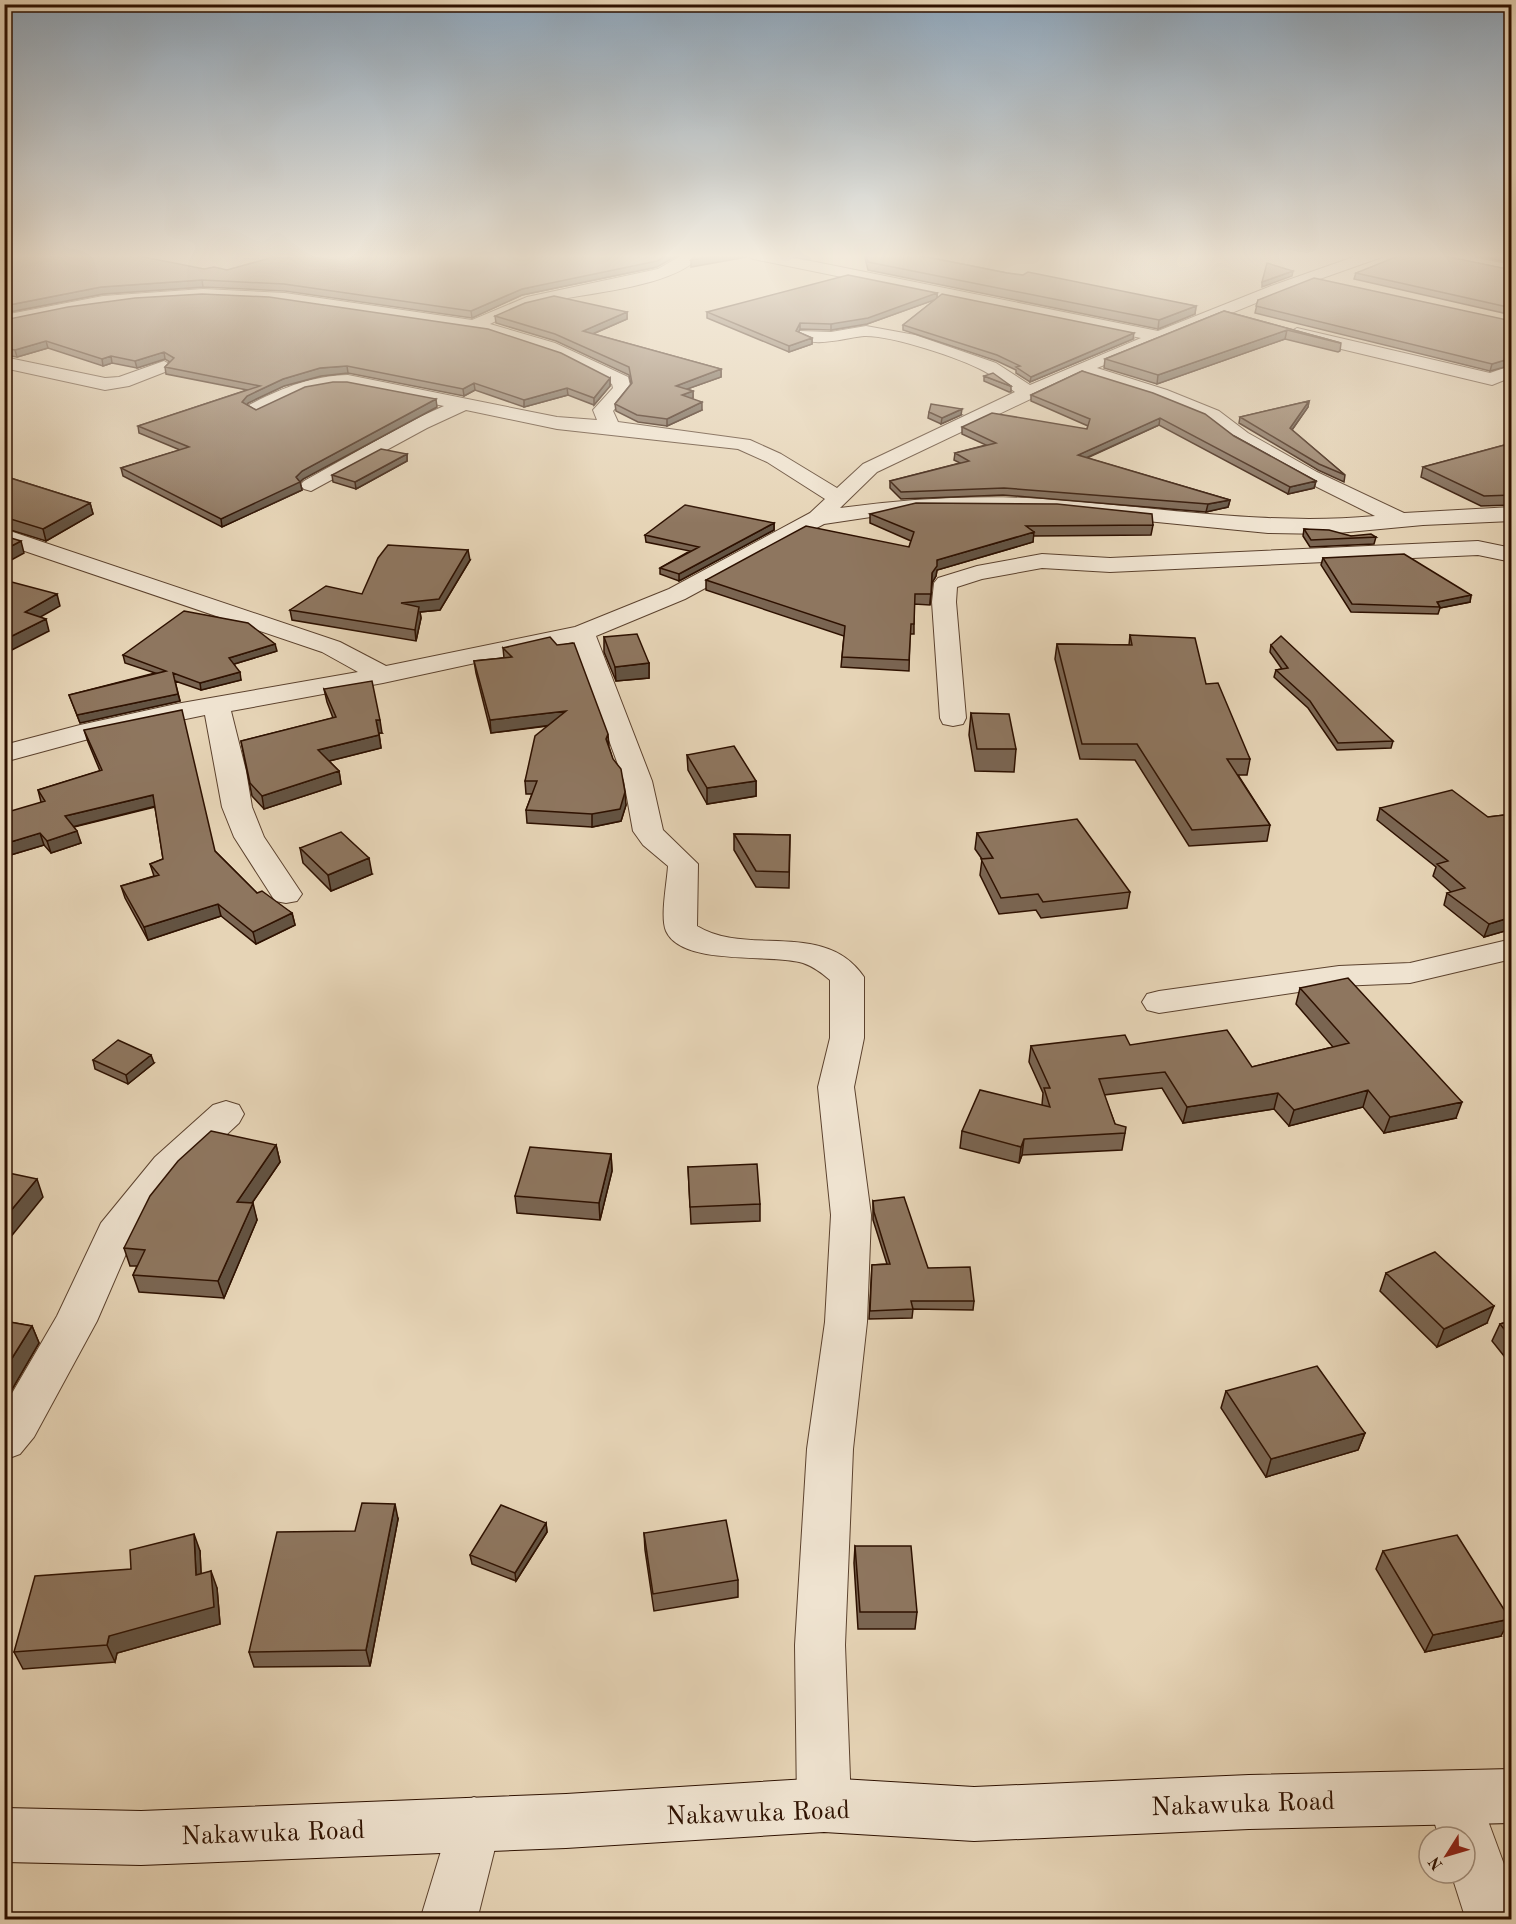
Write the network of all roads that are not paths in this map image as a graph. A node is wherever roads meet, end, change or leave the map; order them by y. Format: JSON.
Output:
{"nodes":[{"id":1,"x":536,"y":344,"type":"edge"},
{"id":2,"x":926,"y":344,"type":"edge"},
{"id":3,"x":1146,"y":344,"type":"edge"},
{"id":4,"x":1345,"y":344,"type":"edge"},
{"id":5,"x":4,"y":362,"type":"edge"},
{"id":6,"x":164,"y":366,"type":"edge"},
{"id":7,"x":1080,"y":369,"type":"junction"},
{"id":8,"x":1510,"y":371,"type":"edge"},
{"id":9,"x":1029,"y":393,"type":"junction"},
{"id":10,"x":464,"y":404,"type":"junction"},
{"id":11,"x":255,"y":410,"type":"edge"},
{"id":12,"x":610,"y":427,"type":"junction"},
{"id":13,"x":311,"y":485,"type":"dead end"},
{"id":14,"x":839,"y":498,"type":"junction"},
{"id":15,"x":1512,"y":514,"type":"edge"},
{"id":16,"x":818,"y":518,"type":"junction"},
{"id":17,"x":1401,"y":520,"type":"junction"},
{"id":18,"x":4,"y":536,"type":"edge"},
{"id":19,"x":1512,"y":555,"type":"edge"},
{"id":20,"x":582,"y":633,"type":"junction"},
{"id":21,"x":383,"y":675,"type":"junction"},
{"id":22,"x":216,"y":707,"type":"junction"},
{"id":23,"x":953,"y":718,"type":"dead end"},
{"id":24,"x":4,"y":754,"type":"edge"},
{"id":25,"x":286,"y":894,"type":"dead end"},
{"id":26,"x":1512,"y":949,"type":"edge"},
{"id":27,"x":1159,"y":1002,"type":"dead end"},
{"id":28,"x":226,"y":1114,"type":"dead end"},
{"id":29,"x":4,"y":1441,"type":"edge"},
{"id":30,"x":1512,"y":1796,"type":"edge"},
{"id":31,"x":1454,"y":1799,"type":"junction"},
{"id":32,"x":824,"y":1805,"type":"junction"},
{"id":33,"x":474,"y":1824,"type":"junction"},
{"id":34,"x":4,"y":1835,"type":"edge"},
{"id":35,"x":448,"y":1920,"type":"edge"},
{"id":36,"x":1496,"y":1920,"type":"edge"}],
"edges":[{"from":1,"to":12,"type":"street"},
{"from":2,"to":9,"type":"street"},
{"from":3,"to":7,"type":"street"},
{"from":4,"to":8,"type":"street"},
{"from":5,"to":6,"type":"street"},
{"from":7,"to":9,"type":"street"},
{"from":7,"to":17,"type":"street"},
{"from":9,"to":14,"type":"street"},
{"from":10,"to":11,"type":"street"},
{"from":10,"to":12,"type":"street"},
{"from":10,"to":13,"type":"street"},
{"from":12,"to":14,"type":"street"},
{"from":14,"to":16,"type":"street"},
{"from":15,"to":17,"type":"street"},
{"from":16,"to":17,"type":"street"},
{"from":16,"to":20,"type":"street"},
{"from":18,"to":21,"type":"street"},
{"from":19,"to":23,"type":"street"},
{"from":20,"to":21,"type":"street"},
{"from":20,"to":32,"type":"street"},
{"from":21,"to":22,"type":"street"},
{"from":22,"to":24,"type":"street"},
{"from":22,"to":25,"type":"street"},
{"from":26,"to":27,"type":"street"},
{"from":28,"to":29,"type":"street"},
{"from":30,"to":31,"type":"street","name":"Nakawuka Road"},
{"from":31,"to":32,"type":"street","name":"Nakawuka Road"},
{"from":31,"to":36,"type":"street"},
{"from":32,"to":33,"type":"street","name":"Nakawuka Road"},
{"from":33,"to":34,"type":"street","name":"Nakawuka Road"},
{"from":33,"to":35,"type":"street"}]}
